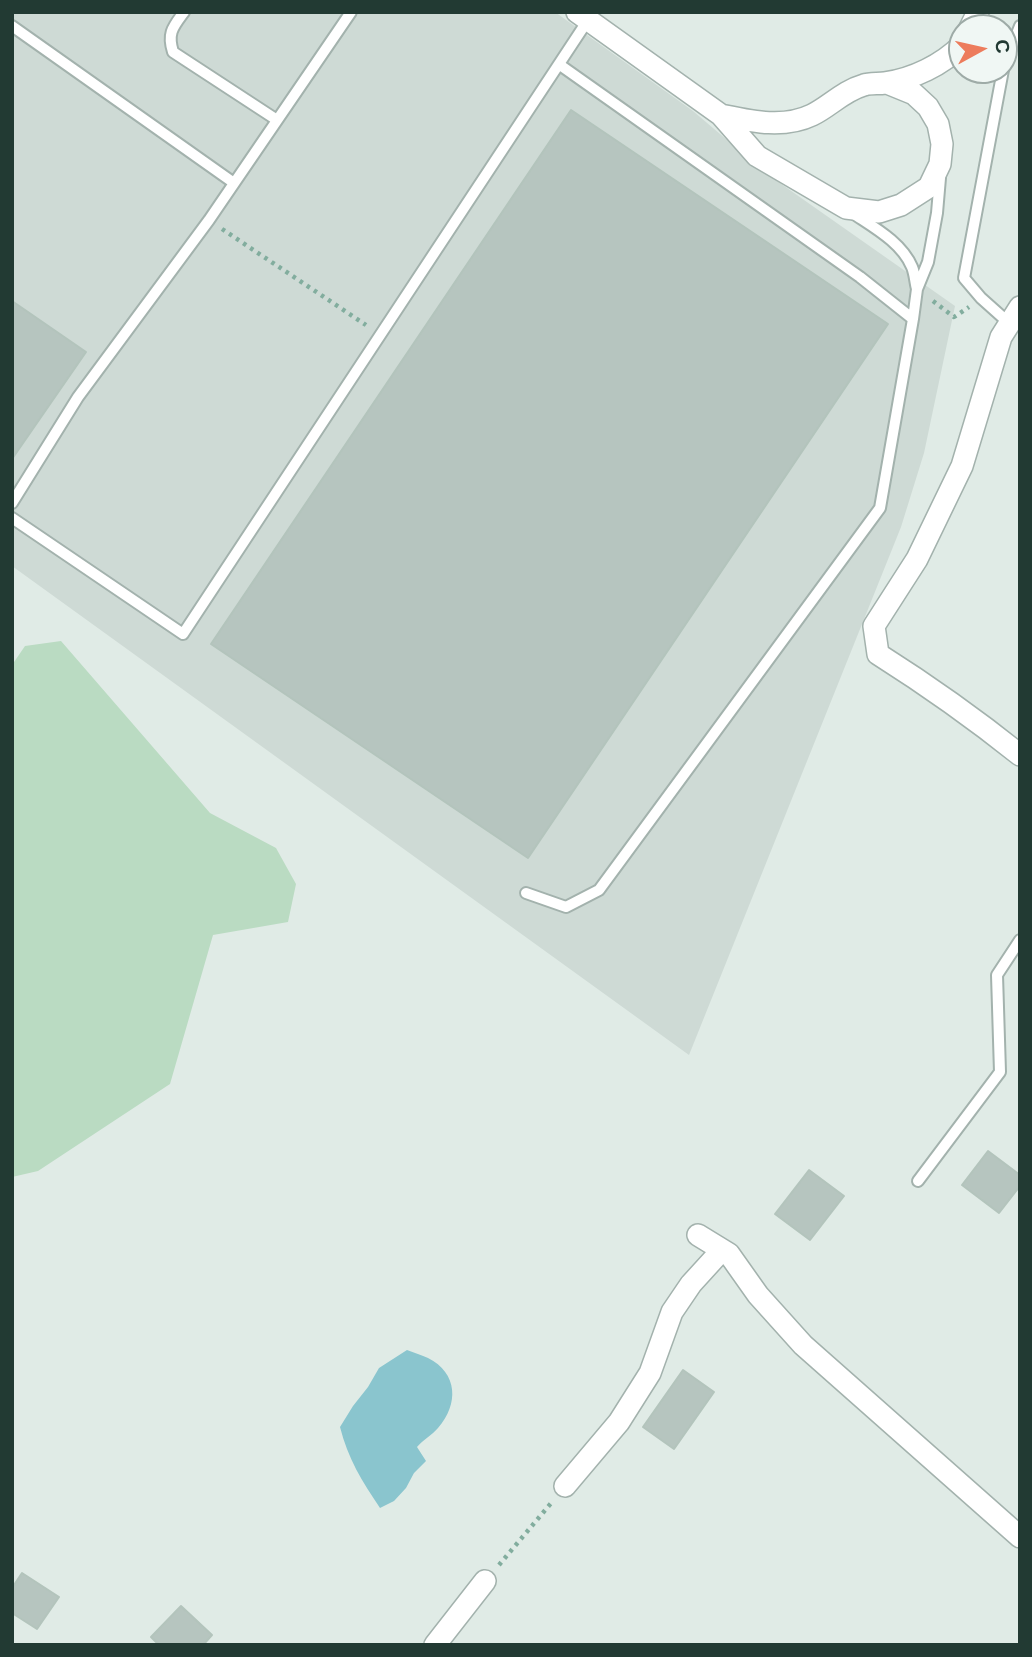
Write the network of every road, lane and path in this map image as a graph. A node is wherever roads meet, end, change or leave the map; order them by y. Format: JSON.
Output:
{"nodes":[{"id":1,"x":184,"y":12,"type":"edge"},
{"id":2,"x":351,"y":12,"type":"edge"},
{"id":3,"x":583,"y":16,"type":"edge"},
{"id":4,"x":12,"y":26,"type":"edge"},
{"id":5,"x":948,"y":55,"type":"edge"},
{"id":6,"x":560,"y":65,"type":"junction"},
{"id":7,"x":887,"y":83,"type":"junction"},
{"id":8,"x":1000,"y":84,"type":"edge"},
{"id":9,"x":721,"y":115,"type":"junction"},
{"id":10,"x":277,"y":120,"type":"junction"},
{"id":11,"x":940,"y":164,"type":"junction"},
{"id":12,"x":234,"y":183,"type":"junction"},
{"id":13,"x":846,"y":208,"type":"junction"},
{"id":14,"x":208,"y":220,"type":"junction"},
{"id":15,"x":917,"y":289,"type":"junction"},
{"id":16,"x":1015,"y":315,"type":"edge"},
{"id":17,"x":913,"y":319,"type":"junction"},
{"id":18,"x":381,"y":335,"type":"junction"},
{"id":19,"x":12,"y":503,"type":"edge"},
{"id":20,"x":12,"y":518,"type":"edge"},
{"id":21,"x":1020,"y":755,"type":"edge"},
{"id":22,"x":526,"y":893,"type":"dead end"},
{"id":23,"x":1020,"y":940,"type":"edge"},
{"id":24,"x":918,"y":1181,"type":"dead end"},
{"id":25,"x":698,"y":1235,"type":"dead end"},
{"id":26,"x":722,"y":1250,"type":"junction"},
{"id":27,"x":565,"y":1486,"type":"joint"},
{"id":28,"x":1020,"y":1536,"type":"edge"},
{"id":29,"x":485,"y":1581,"type":"joint"},
{"id":30,"x":435,"y":1645,"type":"edge"}],
"edges":[{"from":1,"to":10,"type":"lane"},
{"from":2,"to":10,"type":"lane"},
{"from":3,"to":6,"type":"lane"},
{"from":3,"to":9,"type":"street"},
{"from":4,"to":12,"type":"lane"},
{"from":5,"to":7,"type":"street"},
{"from":6,"to":17,"type":"lane"},
{"from":6,"to":18,"type":"lane"},
{"from":7,"to":9,"type":"street"},
{"from":7,"to":11,"type":"street"},
{"from":8,"to":16,"type":"lane"},
{"from":9,"to":13,"type":"street"},
{"from":10,"to":12,"type":"lane"},
{"from":11,"to":13,"type":"street"},
{"from":11,"to":15,"type":"lane"},
{"from":12,"to":14,"type":"lane"},
{"from":13,"to":15,"type":"lane"},
{"from":14,"to":18,"type":"path"},
{"from":14,"to":19,"type":"lane"},
{"from":15,"to":17,"type":"lane"},
{"from":16,"to":21,"type":"street"},
{"from":17,"to":22,"type":"lane"},
{"from":18,"to":20,"type":"lane"},
{"from":23,"to":24,"type":"lane"},
{"from":25,"to":26,"type":"street"},
{"from":26,"to":27,"type":"street"},
{"from":26,"to":28,"type":"street"},
{"from":27,"to":29,"type":"path"},
{"from":29,"to":30,"type":"street"}]}
